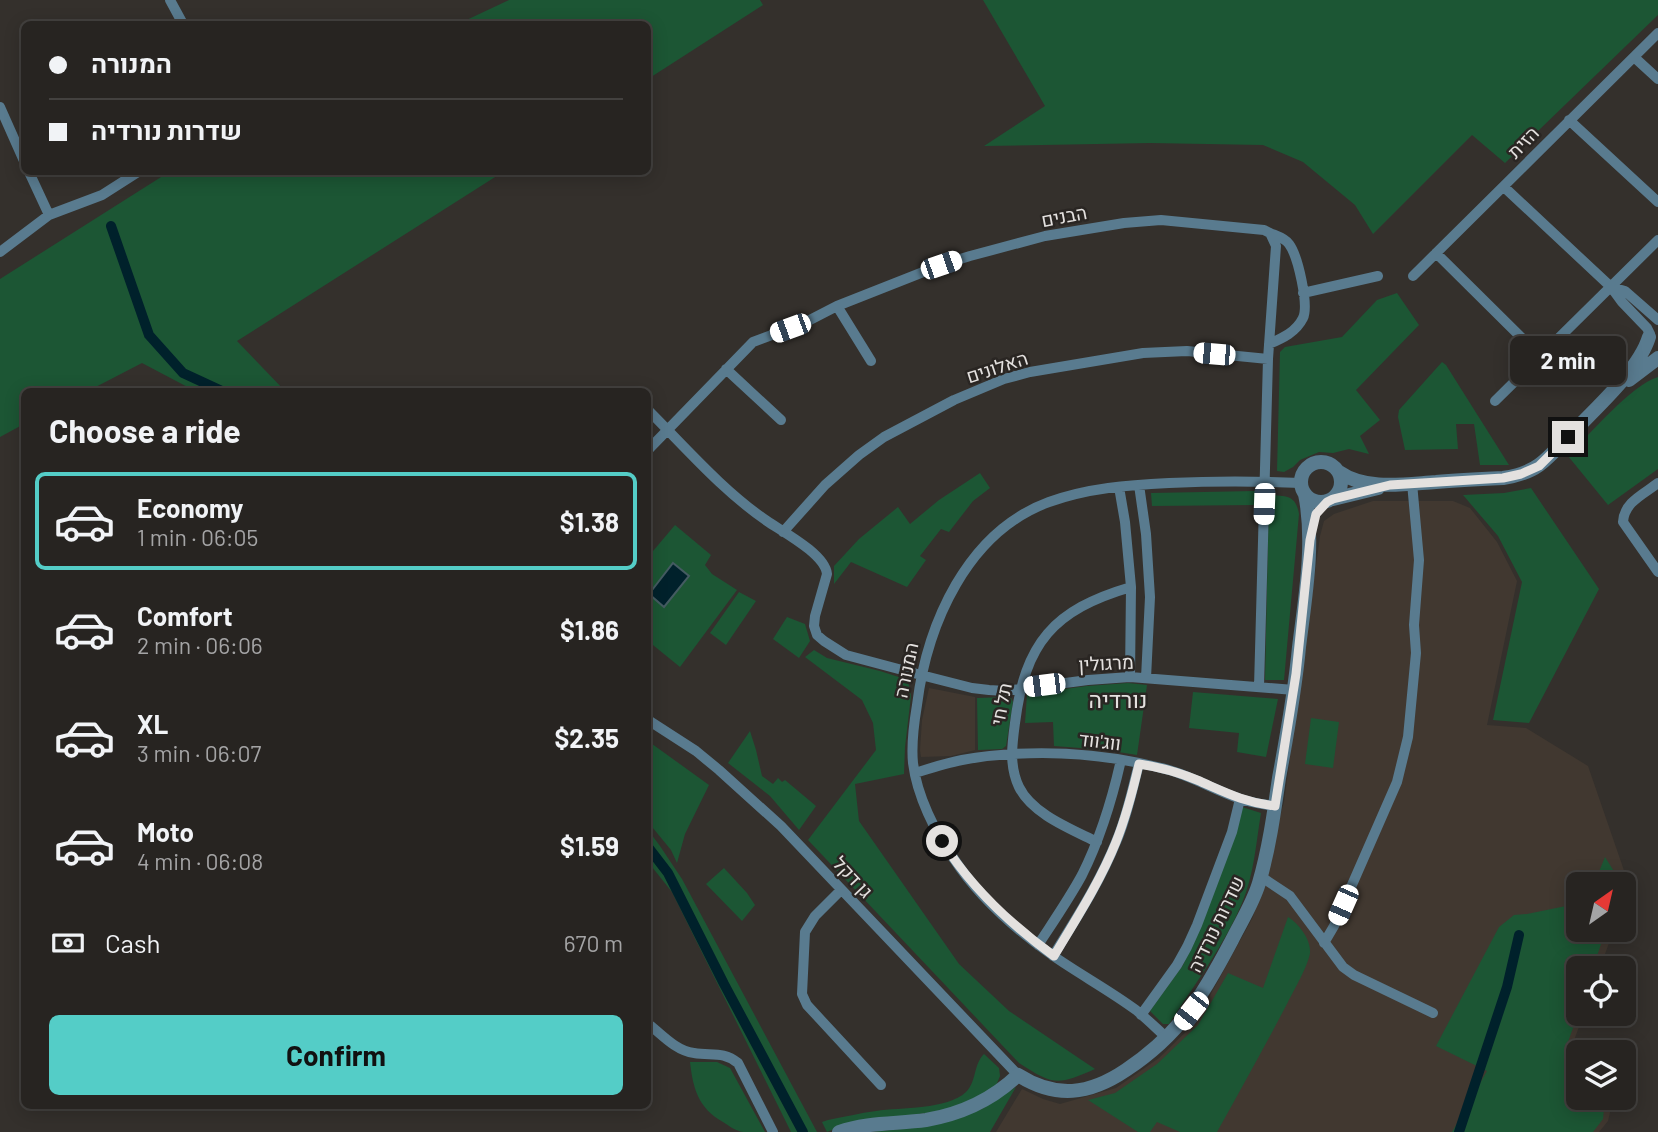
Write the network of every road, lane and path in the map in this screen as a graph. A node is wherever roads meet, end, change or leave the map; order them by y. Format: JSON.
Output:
{"nodes":[{"id":1,"x":170,"y":0,"type":"edge"},
{"id":2,"x":181,"y":21,"type":"edge"},
{"id":3,"x":1658,"y":33,"type":"edge"},
{"id":4,"x":1634,"y":57,"type":"junction"},
{"id":5,"x":1658,"y":79,"type":"edge"},
{"id":6,"x":0,"y":107,"type":"edge"},
{"id":7,"x":1569,"y":120,"type":"junction"},
{"id":8,"x":21,"y":154,"type":"edge"},
{"id":9,"x":30,"y":175,"type":"edge"},
{"id":10,"x":133,"y":175,"type":"edge"},
{"id":11,"x":1504,"y":187,"type":"junction"},
{"id":12,"x":1658,"y":202,"type":"edge"},
{"id":13,"x":49,"y":215,"type":"junction"},
{"id":14,"x":1270,"y":233,"type":"junction"},
{"id":15,"x":1658,"y":240,"type":"edge"},
{"id":16,"x":0,"y":252,"type":"edge"},
{"id":17,"x":1436,"y":253,"type":"junction"},
{"id":18,"x":1378,"y":276,"type":"dead end"},
{"id":19,"x":1413,"y":276,"type":"dead end"},
{"id":20,"x":1611,"y":287,"type":"junction"},
{"id":21,"x":1303,"y":293,"type":"junction"},
{"id":22,"x":837,"y":306,"type":"junction"},
{"id":23,"x":1654,"y":328,"type":"edge"},
{"id":24,"x":1269,"y":344,"type":"junction"},
{"id":25,"x":1658,"y":352,"type":"edge"},
{"id":26,"x":1540,"y":356,"type":"junction"},
{"id":27,"x":1658,"y":358,"type":"edge"},
{"id":28,"x":1268,"y":359,"type":"junction"},
{"id":29,"x":871,"y":361,"type":"dead end"},
{"id":30,"x":726,"y":369,"type":"junction"},
{"id":31,"x":1611,"y":394,"type":"junction"},
{"id":32,"x":1495,"y":401,"type":"dead end"},
{"id":33,"x":651,"y":413,"type":"edge"},
{"id":34,"x":780,"y":420,"type":"dead end"},
{"id":35,"x":667,"y":429,"type":"junction"},
{"id":36,"x":651,"y":447,"type":"edge"},
{"id":37,"x":1339,"y":472,"type":"junction"},
{"id":38,"x":1264,"y":482,"type":"junction"},
{"id":39,"x":1412,"y":483,"type":"junction"},
{"id":40,"x":1658,"y":483,"type":"edge"},
{"id":41,"x":1139,"y":485,"type":"junction"},
{"id":42,"x":1390,"y":485,"type":"junction"},
{"id":43,"x":1119,"y":487,"type":"junction"},
{"id":44,"x":1303,"y":489,"type":"junction"},
{"id":45,"x":1330,"y":500,"type":"junction"},
{"id":46,"x":783,"y":532,"type":"junction"},
{"id":47,"x":1310,"y":540,"type":"junction"},
{"id":48,"x":1658,"y":572,"type":"edge"},
{"id":49,"x":1131,"y":587,"type":"junction"},
{"id":50,"x":921,"y":676,"type":"junction"},
{"id":51,"x":1130,"y":677,"type":"junction"},
{"id":52,"x":1146,"y":678,"type":"junction"},
{"id":53,"x":1259,"y":687,"type":"junction"},
{"id":54,"x":1020,"y":688,"type":"junction"},
{"id":55,"x":1294,"y":690,"type":"junction"},
{"id":56,"x":651,"y":722,"type":"edge"},
{"id":57,"x":1012,"y":754,"type":"junction"},
{"id":58,"x":939,"y":760,"type":"dead end"},
{"id":59,"x":1121,"y":760,"type":"junction"},
{"id":60,"x":1139,"y":764,"type":"junction"},
{"id":61,"x":914,"y":768,"type":"junction"},
{"id":62,"x":1240,"y":799,"type":"junction"},
{"id":63,"x":1275,"y":806,"type":"junction"},
{"id":64,"x":1097,"y":842,"type":"junction"},
{"id":65,"x":1260,"y":876,"type":"junction"},
{"id":66,"x":841,"y":890,"type":"junction"},
{"id":67,"x":1324,"y":943,"type":"junction"},
{"id":68,"x":1038,"y":945,"type":"junction"},
{"id":69,"x":1054,"y":956,"type":"junction"},
{"id":70,"x":1433,"y":1013,"type":"dead end"},
{"id":71,"x":1141,"y":1015,"type":"junction"},
{"id":72,"x":651,"y":1027,"type":"edge"},
{"id":73,"x":1167,"y":1038,"type":"junction"},
{"id":74,"x":1017,"y":1075,"type":"junction"},
{"id":75,"x":881,"y":1085,"type":"dead end"},
{"id":76,"x":773,"y":1132,"type":"edge"},
{"id":77,"x":839,"y":1132,"type":"edge"}],
"edges":[{"from":1,"to":2,"type":"street"},
{"from":3,"to":4,"type":"street","name":"הזית"},
{"from":4,"to":5,"type":"street"},
{"from":4,"to":7,"type":"street","name":"הזית"},
{"from":6,"to":8,"type":"street"},
{"from":7,"to":11,"type":"street","name":"הזית"},
{"from":7,"to":12,"type":"street"},
{"from":9,"to":13,"type":"street"},
{"from":10,"to":13,"type":"street"},
{"from":11,"to":17,"type":"street","name":"הזית"},
{"from":11,"to":20,"type":"street"},
{"from":13,"to":16,"type":"street"},
{"from":14,"to":21,"type":"street"},
{"from":14,"to":22,"type":"street","name":"הבנים"},
{"from":14,"to":24,"type":"street"},
{"from":15,"to":20,"type":"street"},
{"from":17,"to":19,"type":"street","name":"הזית"},
{"from":17,"to":26,"type":"street"},
{"from":18,"to":21,"type":"street"},
{"from":20,"to":23,"type":"street"},
{"from":20,"to":26,"type":"street"},
{"from":21,"to":24,"type":"street"},
{"from":22,"to":29,"type":"street"},
{"from":22,"to":30,"type":"street","name":"הבנים"},
{"from":23,"to":25,"type":"street"},
{"from":23,"to":31,"type":"street"},
{"from":24,"to":28,"type":"street"},
{"from":26,"to":32,"type":"street"},
{"from":27,"to":31,"type":"street"},
{"from":28,"to":38,"type":"street"},
{"from":28,"to":46,"type":"street","name":"האלונים"},
{"from":30,"to":34,"type":"street"},
{"from":30,"to":35,"type":"street","name":"הבנים"},
{"from":31,"to":39,"type":"street"},
{"from":33,"to":35,"type":"street"},
{"from":35,"to":36,"type":"street","name":"הבנים"},
{"from":35,"to":46,"type":"street"},
{"from":37,"to":42,"type":"street"},
{"from":37,"to":44,"type":"street"},
{"from":37,"to":45,"type":"street"},
{"from":38,"to":41,"type":"street","name":"המנורה"},
{"from":38,"to":44,"type":"street","name":"המנורה"},
{"from":38,"to":53,"type":"street"},
{"from":39,"to":42,"type":"street"},
{"from":39,"to":67,"type":"street"},
{"from":40,"to":48,"type":"street"},
{"from":41,"to":43,"type":"street","name":"המנורה"},
{"from":41,"to":52,"type":"street"},
{"from":42,"to":45,"type":"street"},
{"from":43,"to":49,"type":"street"},
{"from":43,"to":50,"type":"street","name":"המנורה"},
{"from":44,"to":45,"type":"street"},
{"from":44,"to":47,"type":"street","name":"שדרות נורדיה"},
{"from":45,"to":47,"type":"street","name":"שדרות נורדיה"},
{"from":46,"to":50,"type":"street"},
{"from":47,"to":55,"type":"street","name":"שדרות נורדיה"},
{"from":49,"to":51,"type":"street"},
{"from":49,"to":54,"type":"street","name":"תל חי"},
{"from":50,"to":54,"type":"street","name":"מרגולין"},
{"from":50,"to":61,"type":"street","name":"המנורה"},
{"from":51,"to":52,"type":"street","name":"מרגולין"},
{"from":51,"to":54,"type":"street","name":"מרגולין"},
{"from":52,"to":53,"type":"street","name":"מרגולין"},
{"from":53,"to":55,"type":"street","name":"מרגולין"},
{"from":54,"to":57,"type":"street","name":"תל חי"},
{"from":55,"to":63,"type":"street","name":"שדרות נורדיה"},
{"from":56,"to":66,"type":"street","name":"גן דקל"},
{"from":57,"to":59,"type":"street","name":"ווג'ווד"},
{"from":57,"to":61,"type":"street","name":"ווג'ווד"},
{"from":57,"to":64,"type":"street","name":"תל חי"},
{"from":58,"to":61,"type":"street"},
{"from":59,"to":60,"type":"street","name":"ווג'ווד"},
{"from":59,"to":64,"type":"street"},
{"from":60,"to":62,"type":"street","name":"ווג'ווד"},
{"from":60,"to":69,"type":"street"},
{"from":61,"to":68,"type":"street","name":"המנורה"},
{"from":62,"to":63,"type":"street","name":"ווג'ווד"},
{"from":62,"to":71,"type":"street"},
{"from":63,"to":65,"type":"street","name":"שדרות נורדיה"},
{"from":64,"to":68,"type":"street"},
{"from":65,"to":67,"type":"street"},
{"from":65,"to":73,"type":"street","name":"שדרות נורדיה"},
{"from":66,"to":74,"type":"street","name":"גן דקל"},
{"from":66,"to":75,"type":"street"},
{"from":67,"to":70,"type":"street"},
{"from":68,"to":69,"type":"street","name":"המנורה"},
{"from":69,"to":71,"type":"street","name":"המנורה"},
{"from":71,"to":73,"type":"street","name":"המנורה"},
{"from":72,"to":76,"type":"street"},
{"from":73,"to":74,"type":"street","name":"שדרות נורדיה"},
{"from":74,"to":77,"type":"street"}]}
